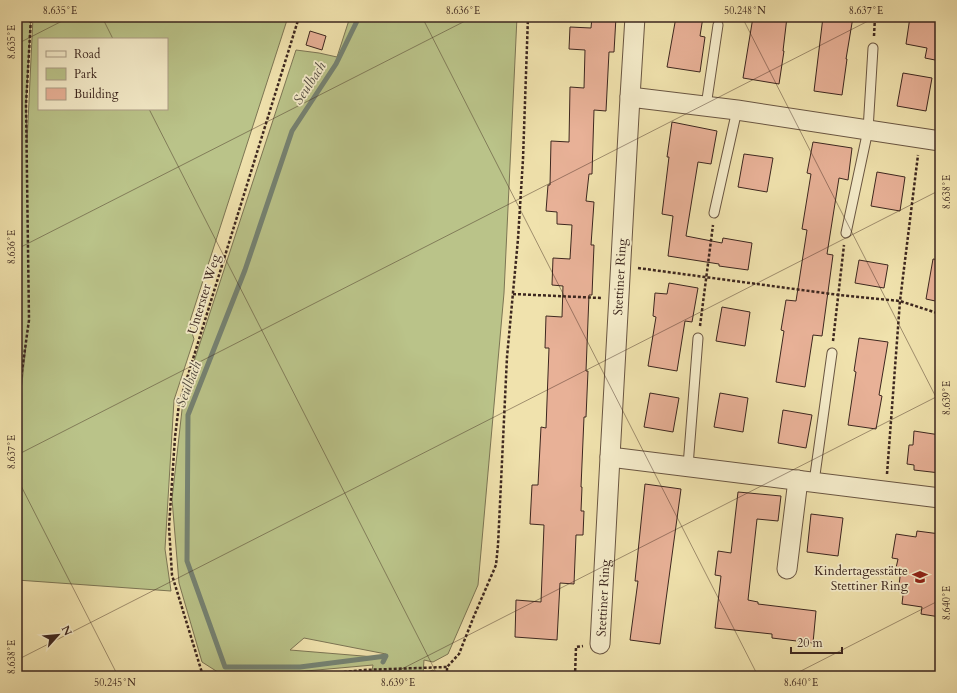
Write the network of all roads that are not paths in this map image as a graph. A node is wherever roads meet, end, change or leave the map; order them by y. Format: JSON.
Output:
{"nodes":[{"id":1,"x":635,"y":17,"type":"edge"},
{"id":2,"x":718,"y":25,"type":"dead end"},
{"id":3,"x":873,"y":48,"type":"road end"},
{"id":4,"x":630,"y":97,"type":"junction"},
{"id":5,"x":706,"y":106,"type":"junction"},
{"id":6,"x":737,"y":110,"type":"junction"},
{"id":7,"x":868,"y":130,"type":"junction"},
{"id":8,"x":940,"y":141,"type":"edge"},
{"id":9,"x":714,"y":213,"type":"road end"},
{"id":10,"x":846,"y":233,"type":"road end"},
{"id":11,"x":698,"y":338,"type":"road end"},
{"id":12,"x":832,"y":353,"type":"road end"},
{"id":13,"x":610,"y":456,"type":"junction"},
{"id":14,"x":688,"y":466,"type":"junction"},
{"id":15,"x":806,"y":481,"type":"junction"},
{"id":16,"x":940,"y":498,"type":"edge"},
{"id":17,"x":787,"y":569,"type":"dead end"},
{"id":18,"x":600,"y":644,"type":"road end"}],
"edges":[{"from":1,"to":4,"type":"street","name":"Stettiner Ring"},
{"from":2,"to":5,"type":"lane"},
{"from":3,"to":7,"type":"lane"},
{"from":4,"to":5,"type":"street"},
{"from":4,"to":13,"type":"street","name":"Stettiner Ring"},
{"from":5,"to":6,"type":"street"},
{"from":6,"to":7,"type":"street"},
{"from":6,"to":9,"type":"lane"},
{"from":7,"to":8,"type":"street"},
{"from":7,"to":10,"type":"lane"},
{"from":11,"to":14,"type":"lane"},
{"from":12,"to":15,"type":"lane"},
{"from":13,"to":14,"type":"street"},
{"from":13,"to":18,"type":"street","name":"Stettiner Ring"},
{"from":14,"to":15,"type":"street"},
{"from":15,"to":16,"type":"street"},
{"from":15,"to":17,"type":"street"}]}
